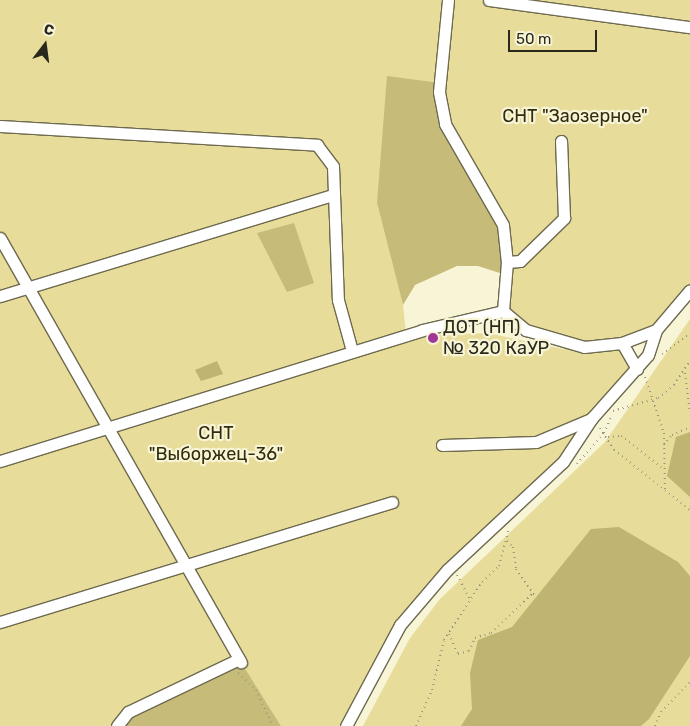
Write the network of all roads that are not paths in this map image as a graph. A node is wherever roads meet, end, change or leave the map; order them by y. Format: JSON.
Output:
{"nodes":[{"id":1,"x":448,"y":0,"type":"edge"},
{"id":2,"x":489,"y":0,"type":"edge"},
{"id":3,"x":690,"y":27,"type":"edge"},
{"id":4,"x":0,"y":126,"type":"edge"},
{"id":5,"x":561,"y":141,"type":"dead end"},
{"id":6,"x":333,"y":195,"type":"junction"},
{"id":7,"x":0,"y":238,"type":"edge"},
{"id":8,"x":507,"y":262,"type":"junction"},
{"id":9,"x":27,"y":288,"type":"junction"},
{"id":10,"x":690,"y":290,"type":"edge"},
{"id":11,"x":0,"y":296,"type":"edge"},
{"id":12,"x":503,"y":311,"type":"junction"},
{"id":13,"x":656,"y":330,"type":"junction"},
{"id":14,"x":622,"y":344,"type":"junction"},
{"id":15,"x":352,"y":351,"type":"junction"},
{"id":16,"x":637,"y":369,"type":"junction"},
{"id":17,"x":592,"y":418,"type":"junction"},
{"id":18,"x":108,"y":428,"type":"junction"},
{"id":19,"x":442,"y":445,"type":"dead end"},
{"id":20,"x":0,"y":461,"type":"edge"},
{"id":21,"x":392,"y":502,"type":"dead end"},
{"id":22,"x":182,"y":563,"type":"junction"},
{"id":23,"x":0,"y":622,"type":"edge"},
{"id":24,"x":117,"y":726,"type":"edge"},
{"id":25,"x":346,"y":726,"type":"edge"}],
"edges":[{"from":1,"to":8,"type":"street"},
{"from":2,"to":3,"type":"street"},
{"from":4,"to":6,"type":"street"},
{"from":5,"to":8,"type":"street"},
{"from":6,"to":9,"type":"street"},
{"from":6,"to":15,"type":"street"},
{"from":7,"to":9,"type":"street"},
{"from":8,"to":12,"type":"street"},
{"from":9,"to":11,"type":"street"},
{"from":9,"to":18,"type":"street"},
{"from":10,"to":13,"type":"street"},
{"from":12,"to":14,"type":"street"},
{"from":12,"to":15,"type":"street"},
{"from":13,"to":14,"type":"street"},
{"from":13,"to":16,"type":"street"},
{"from":14,"to":16,"type":"street"},
{"from":15,"to":18,"type":"street"},
{"from":16,"to":17,"type":"street"},
{"from":17,"to":19,"type":"street"},
{"from":17,"to":25,"type":"street"},
{"from":18,"to":20,"type":"street"},
{"from":18,"to":22,"type":"street"},
{"from":21,"to":22,"type":"street"},
{"from":22,"to":23,"type":"street"},
{"from":22,"to":24,"type":"street"}]}
